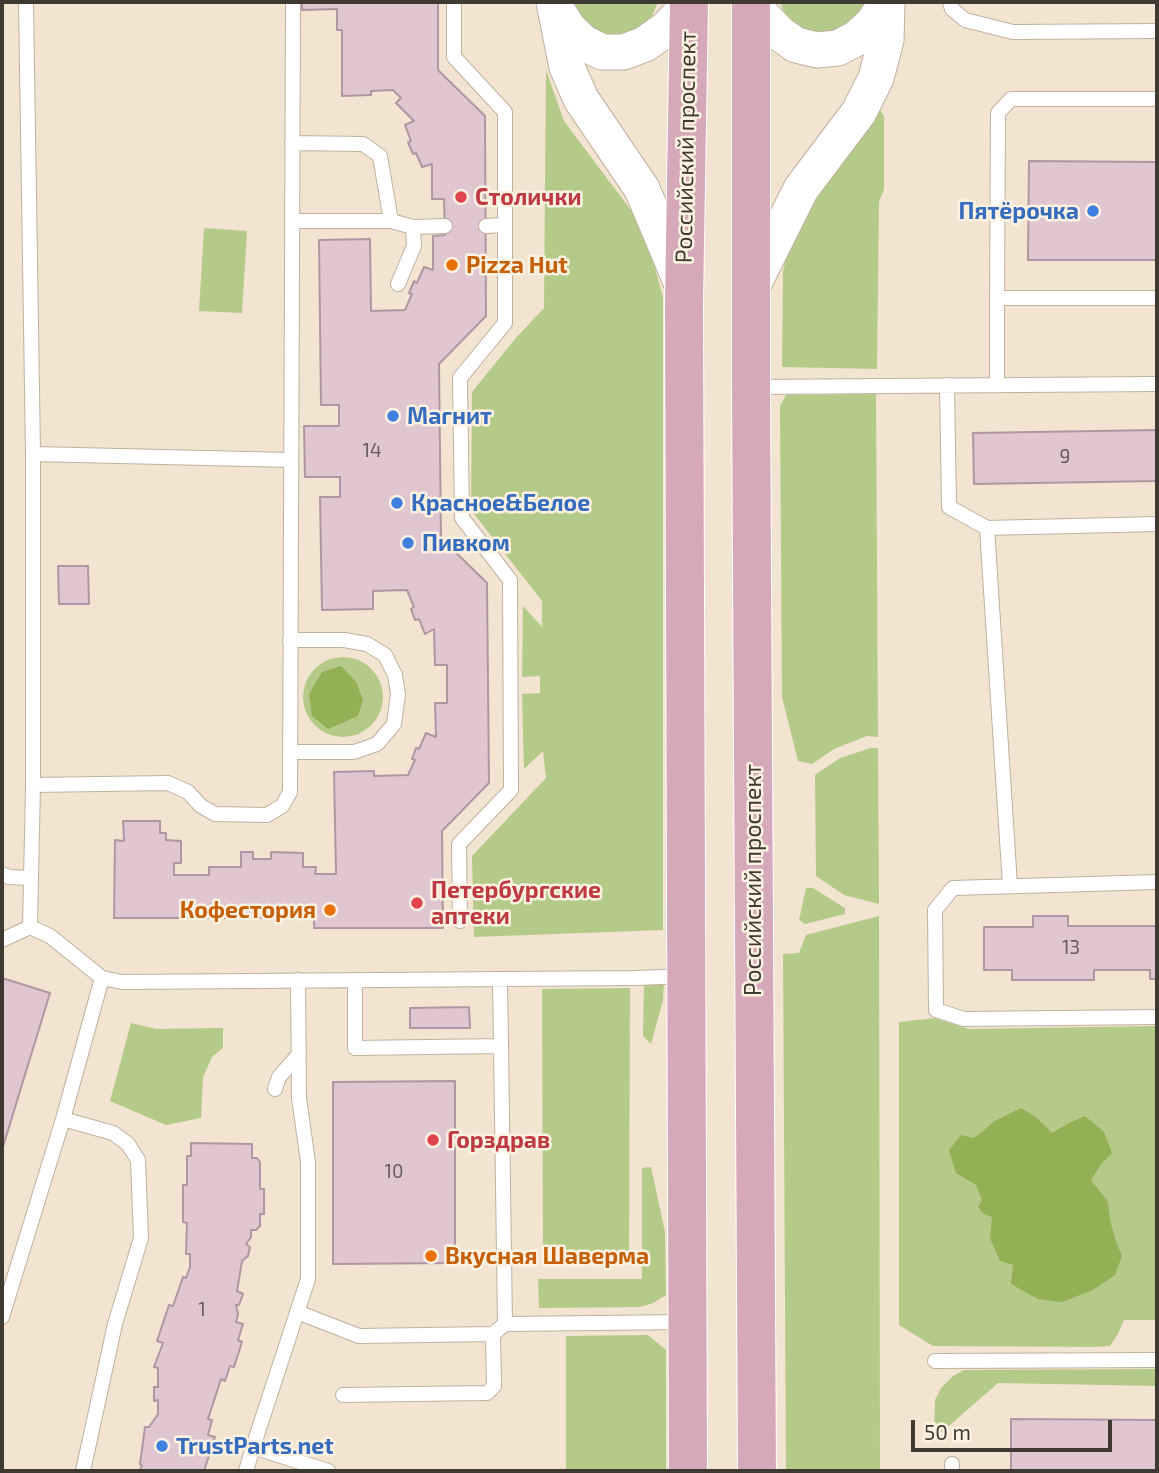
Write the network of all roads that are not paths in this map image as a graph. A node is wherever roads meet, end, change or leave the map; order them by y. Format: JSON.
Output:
{"nodes":[{"id":1,"x":26,"y":2,"type":"edge"},
{"id":2,"x":293,"y":2,"type":"edge"},
{"id":3,"x":454,"y":2,"type":"edge"},
{"id":4,"x":887,"y":2,"type":"edge"},
{"id":5,"x":950,"y":2,"type":"edge"},
{"id":6,"x":688,"y":3,"type":"edge"},
{"id":7,"x":751,"y":3,"type":"edge"},
{"id":8,"x":554,"y":4,"type":"edge"},
{"id":9,"x":1157,"y":31,"type":"edge"},
{"id":10,"x":1157,"y":99,"type":"edge"},
{"id":11,"x":292,"y":143,"type":"junction"},
{"id":12,"x":292,"y":221,"type":"junction"},
{"id":13,"x":390,"y":221,"type":"junction"},
{"id":14,"x":505,"y":225,"type":"junction"},
{"id":15,"x":445,"y":226,"type":"dead end"},
{"id":16,"x":486,"y":226,"type":"dead end"},
{"id":17,"x":413,"y":227,"type":"junction"},
{"id":18,"x":398,"y":284,"type":"dead end"},
{"id":19,"x":684,"y":289,"type":"junction"},
{"id":20,"x":751,"y":289,"type":"junction"},
{"id":21,"x":997,"y":298,"type":"junction"},
{"id":22,"x":1157,"y":298,"type":"edge"},
{"id":23,"x":1157,"y":384,"type":"edge"},
{"id":24,"x":998,"y":385,"type":"junction"},
{"id":25,"x":947,"y":386,"type":"junction"},
{"id":26,"x":751,"y":387,"type":"junction"},
{"id":27,"x":33,"y":454,"type":"junction"},
{"id":28,"x":291,"y":460,"type":"junction"},
{"id":29,"x":1157,"y":524,"type":"edge"},
{"id":30,"x":987,"y":528,"type":"junction"},
{"id":31,"x":290,"y":640,"type":"junction"},
{"id":32,"x":290,"y":752,"type":"junction"},
{"id":33,"x":33,"y":785,"type":"junction"},
{"id":34,"x":2,"y":874,"type":"edge"},
{"id":35,"x":31,"y":877,"type":"junction"},
{"id":36,"x":1157,"y":882,"type":"edge"},
{"id":37,"x":1010,"y":886,"type":"junction"},
{"id":38,"x":460,"y":921,"type":"dead end"},
{"id":39,"x":30,"y":927,"type":"junction"},
{"id":40,"x":2,"y":940,"type":"edge"},
{"id":41,"x":687,"y":975,"type":"junction"},
{"id":42,"x":102,"y":978,"type":"junction"},
{"id":43,"x":500,"y":979,"type":"junction"},
{"id":44,"x":298,"y":980,"type":"junction"},
{"id":45,"x":355,"y":980,"type":"junction"},
{"id":46,"x":1157,"y":1017,"type":"edge"},
{"id":47,"x":501,"y":1046,"type":"junction"},
{"id":48,"x":299,"y":1054,"type":"junction"},
{"id":49,"x":275,"y":1089,"type":"dead end"},
{"id":50,"x":62,"y":1119,"type":"junction"},
{"id":51,"x":298,"y":1312,"type":"junction"},
{"id":52,"x":2,"y":1317,"type":"edge"},
{"id":53,"x":687,"y":1322,"type":"junction"},
{"id":54,"x":499,"y":1329,"type":"junction"},
{"id":55,"x":1157,"y":1360,"type":"edge"},
{"id":56,"x":934,"y":1361,"type":"dead end"},
{"id":57,"x":343,"y":1395,"type":"dead end"},
{"id":58,"x":254,"y":1447,"type":"junction"},
{"id":59,"x":83,"y":1471,"type":"edge"},
{"id":60,"x":246,"y":1471,"type":"edge"},
{"id":61,"x":328,"y":1471,"type":"edge"},
{"id":62,"x":688,"y":1471,"type":"edge"},
{"id":63,"x":757,"y":1471,"type":"edge"}],
"edges":[{"from":1,"to":27,"type":"lane"},
{"from":2,"to":11,"type":"lane"},
{"from":3,"to":14,"type":"lane"},
{"from":4,"to":7,"type":"street","name":"Российский проспект"},
{"from":4,"to":20,"type":"street","name":"Российский проспект"},
{"from":5,"to":9,"type":"lane"},
{"from":6,"to":8,"type":"street","name":"Российский проспект"},
{"from":6,"to":19,"type":"main road","name":"Российский проспект"},
{"from":7,"to":20,"type":"main road","name":"Российский проспект"},
{"from":8,"to":19,"type":"street","name":"Российский проспект"},
{"from":10,"to":21,"type":"lane"},
{"from":11,"to":12,"type":"lane"},
{"from":11,"to":13,"type":"lane"},
{"from":12,"to":13,"type":"lane"},
{"from":12,"to":28,"type":"lane"},
{"from":13,"to":17,"type":"lane"},
{"from":14,"to":16,"type":"lane"},
{"from":14,"to":38,"type":"lane"},
{"from":15,"to":17,"type":"lane"},
{"from":17,"to":18,"type":"lane"},
{"from":19,"to":41,"type":"main road","name":"Российский проспект"},
{"from":20,"to":26,"type":"main road","name":"Российский проспект"},
{"from":21,"to":22,"type":"lane"},
{"from":21,"to":24,"type":"lane"},
{"from":23,"to":24,"type":"lane"},
{"from":24,"to":25,"type":"lane"},
{"from":25,"to":26,"type":"lane"},
{"from":25,"to":30,"type":"lane"},
{"from":26,"to":63,"type":"main road","name":"Российский проспект"},
{"from":27,"to":28,"type":"lane"},
{"from":27,"to":33,"type":"lane"},
{"from":28,"to":31,"type":"lane"},
{"from":29,"to":30,"type":"lane"},
{"from":30,"to":37,"type":"lane"},
{"from":31,"to":32,"type":"lane"},
{"from":31,"to":32,"type":"lane"},
{"from":32,"to":33,"type":"lane"},
{"from":33,"to":35,"type":"lane"},
{"from":34,"to":35,"type":"lane"},
{"from":35,"to":39,"type":"lane"},
{"from":36,"to":37,"type":"lane"},
{"from":37,"to":46,"type":"lane"},
{"from":39,"to":40,"type":"lane"},
{"from":39,"to":42,"type":"lane"},
{"from":41,"to":43,"type":"lane"},
{"from":41,"to":53,"type":"main road","name":"Российский проспект"},
{"from":42,"to":44,"type":"lane"},
{"from":42,"to":50,"type":"lane"},
{"from":43,"to":45,"type":"lane"},
{"from":43,"to":47,"type":"lane"},
{"from":44,"to":45,"type":"lane"},
{"from":44,"to":48,"type":"lane"},
{"from":45,"to":47,"type":"lane"},
{"from":47,"to":54,"type":"lane"},
{"from":48,"to":49,"type":"lane"},
{"from":48,"to":51,"type":"lane"},
{"from":50,"to":52,"type":"lane"},
{"from":50,"to":59,"type":"lane"},
{"from":51,"to":54,"type":"lane"},
{"from":51,"to":58,"type":"lane"},
{"from":53,"to":54,"type":"lane"},
{"from":53,"to":62,"type":"main road","name":"Российский проспект"},
{"from":54,"to":57,"type":"lane"},
{"from":55,"to":56,"type":"lane"},
{"from":58,"to":60,"type":"lane"},
{"from":58,"to":61,"type":"lane"}]}
